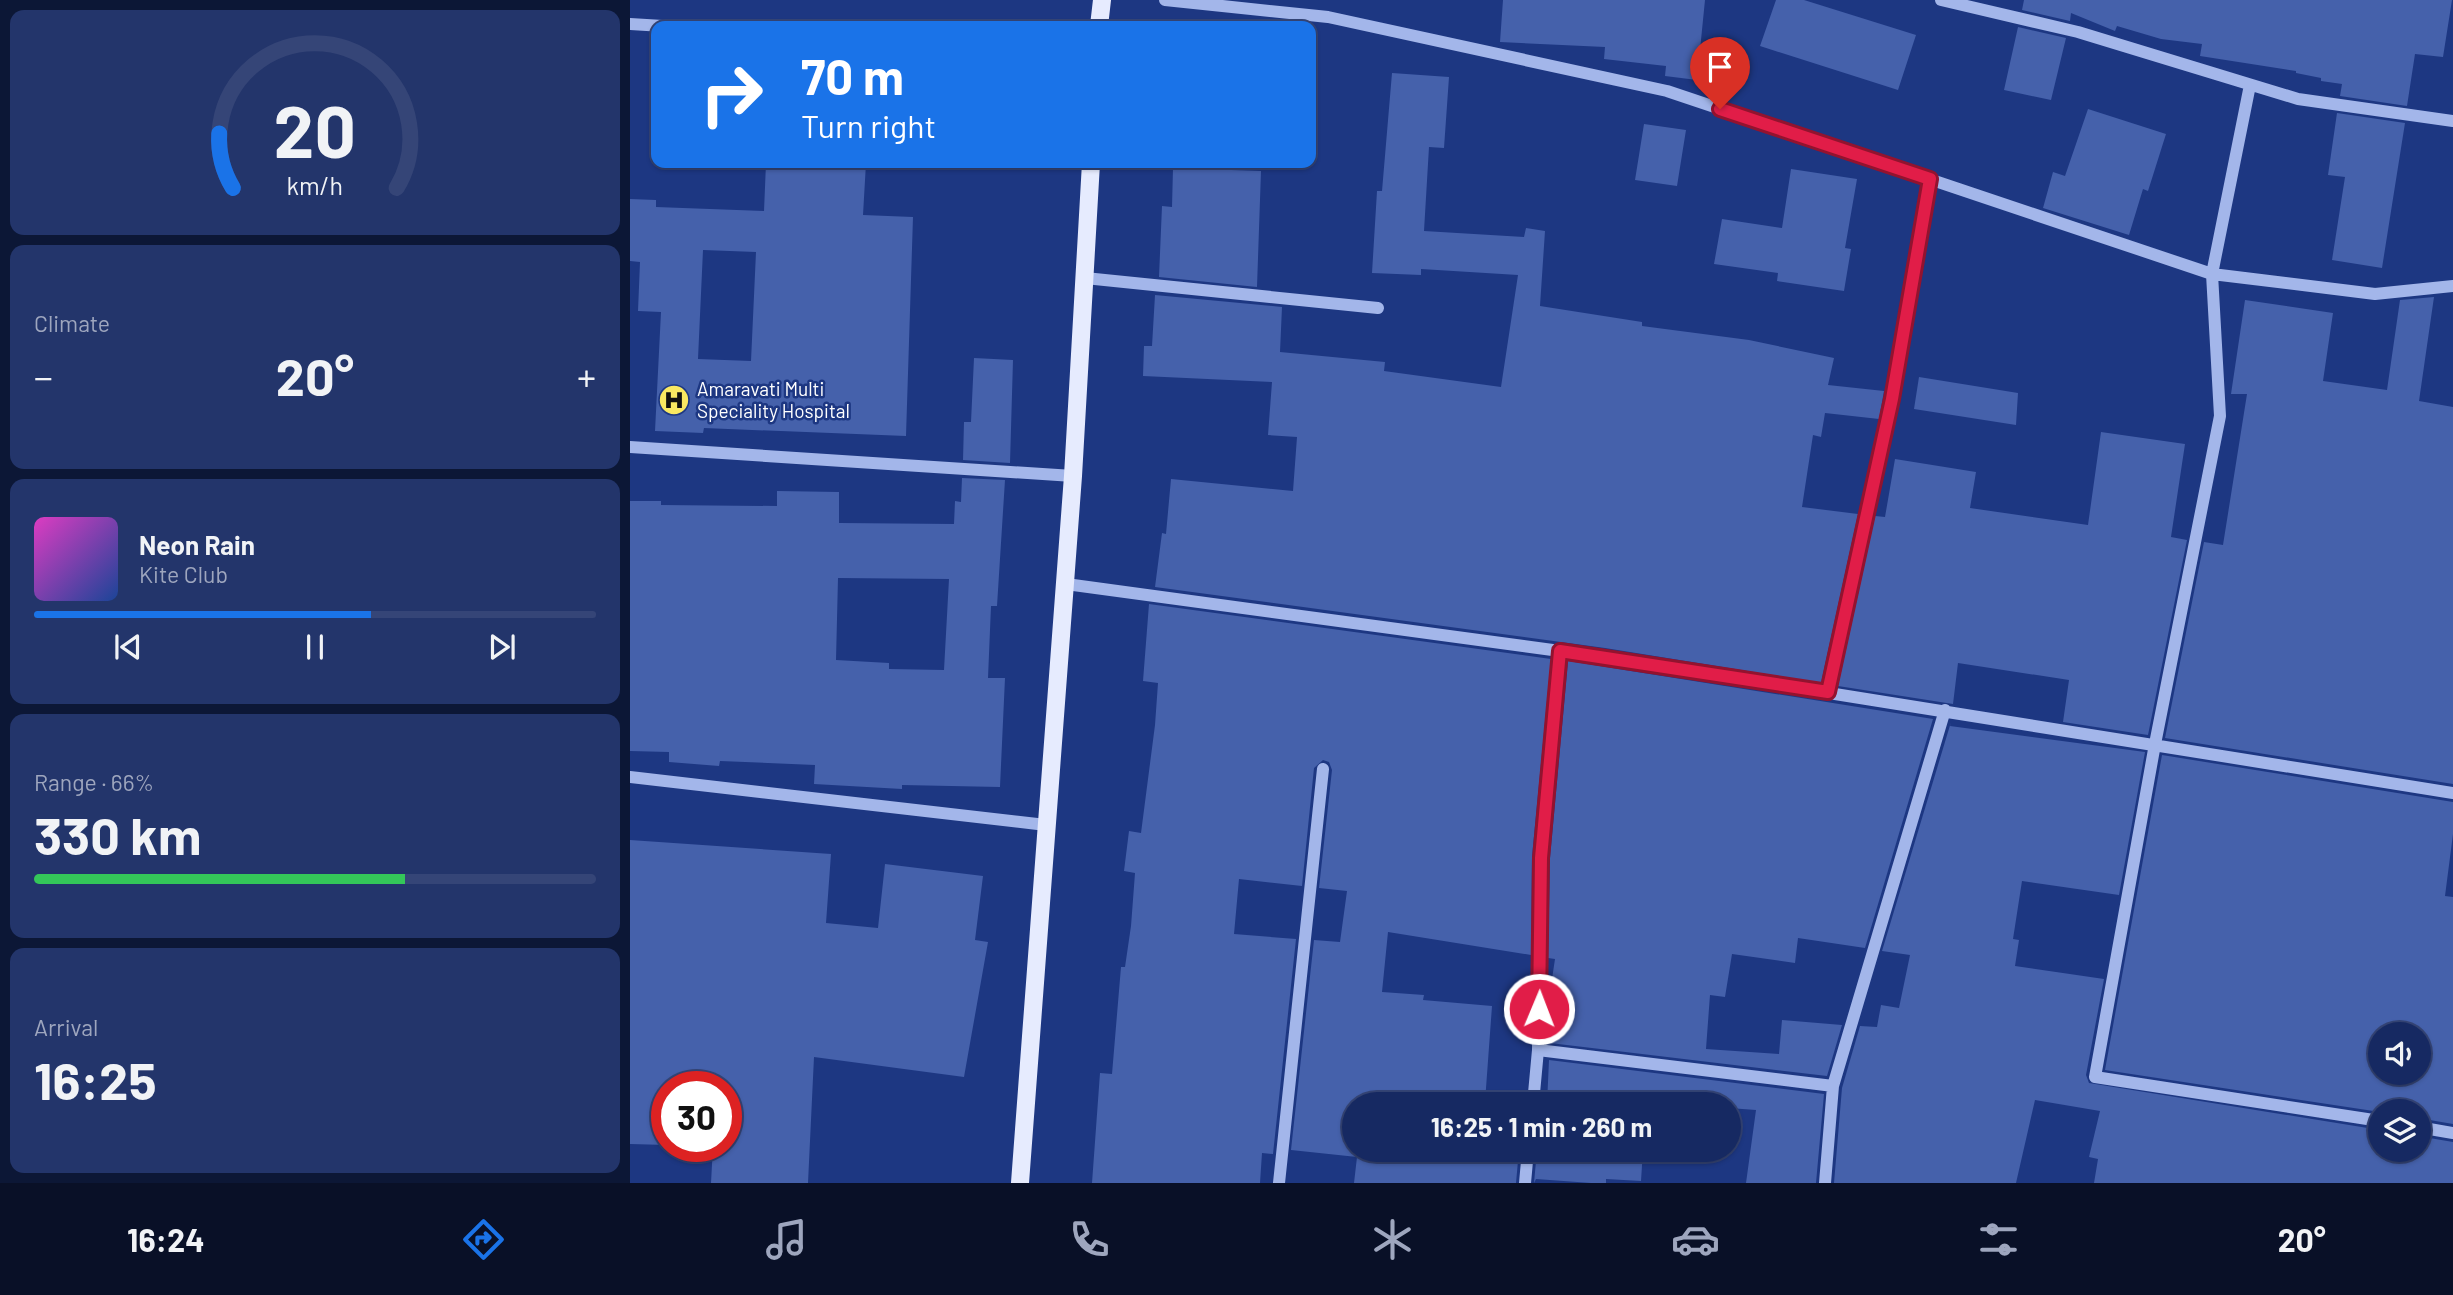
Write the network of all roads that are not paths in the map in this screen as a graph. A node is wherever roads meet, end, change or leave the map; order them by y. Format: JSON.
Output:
{"nodes":[{"id":1,"x":1102,"y":0,"type":"edge"},
{"id":2,"x":1165,"y":0,"type":"edge"},
{"id":3,"x":1941,"y":0,"type":"edge"},
{"id":4,"x":1100,"y":21,"type":"edge"},
{"id":5,"x":630,"y":24,"type":"edge"},
{"id":6,"x":651,"y":25,"type":"edge"},
{"id":7,"x":2250,"y":85,"type":"junction"},
{"id":8,"x":2453,"y":121,"type":"edge"},
{"id":9,"x":1091,"y":168,"type":"edge"},
{"id":10,"x":1930,"y":179,"type":"junction"},
{"id":11,"x":2212,"y":274,"type":"junction"},
{"id":12,"x":1085,"y":278,"type":"junction"},
{"id":13,"x":2453,"y":286,"type":"edge"},
{"id":14,"x":1378,"y":308,"type":"dead end"},
{"id":15,"x":630,"y":447,"type":"edge"},
{"id":16,"x":1073,"y":476,"type":"junction"},
{"id":17,"x":1066,"y":584,"type":"junction"},
{"id":18,"x":1560,"y":651,"type":"junction"},
{"id":19,"x":1828,"y":692,"type":"junction"},
{"id":20,"x":1945,"y":710,"type":"junction"},
{"id":21,"x":2155,"y":744,"type":"junction"},
{"id":22,"x":1323,"y":769,"type":"dead end"},
{"id":23,"x":630,"y":777,"type":"edge"},
{"id":24,"x":2453,"y":793,"type":"edge"},
{"id":25,"x":1046,"y":825,"type":"junction"},
{"id":26,"x":1538,"y":1050,"type":"junction"},
{"id":27,"x":1833,"y":1086,"type":"junction"},
{"id":28,"x":1534,"y":1092,"type":"edge"},
{"id":29,"x":2368,"y":1119,"type":"edge"},
{"id":30,"x":2431,"y":1130,"type":"edge"},
{"id":31,"x":2453,"y":1133,"type":"edge"},
{"id":32,"x":1527,"y":1162,"type":"edge"},
{"id":33,"x":1020,"y":1183,"type":"edge"},
{"id":34,"x":1279,"y":1183,"type":"edge"},
{"id":35,"x":1525,"y":1183,"type":"edge"},
{"id":36,"x":1825,"y":1183,"type":"edge"}],
"edges":[{"from":1,"to":4,"type":"main road"},
{"from":2,"to":10,"type":"street"},
{"from":3,"to":7,"type":"street"},
{"from":5,"to":6,"type":"street"},
{"from":7,"to":8,"type":"street"},
{"from":7,"to":11,"type":"street"},
{"from":9,"to":12,"type":"main road"},
{"from":10,"to":11,"type":"street"},
{"from":10,"to":19,"type":"street"},
{"from":11,"to":13,"type":"street"},
{"from":11,"to":21,"type":"street"},
{"from":12,"to":14,"type":"street"},
{"from":12,"to":16,"type":"main road"},
{"from":15,"to":16,"type":"street"},
{"from":16,"to":17,"type":"main road"},
{"from":17,"to":18,"type":"street"},
{"from":17,"to":25,"type":"main road"},
{"from":18,"to":19,"type":"street"},
{"from":18,"to":26,"type":"street"},
{"from":19,"to":20,"type":"street"},
{"from":20,"to":21,"type":"street"},
{"from":20,"to":27,"type":"street"},
{"from":21,"to":24,"type":"street"},
{"from":21,"to":29,"type":"street"},
{"from":22,"to":34,"type":"street"},
{"from":23,"to":25,"type":"street"},
{"from":25,"to":33,"type":"main road"},
{"from":26,"to":27,"type":"street"},
{"from":26,"to":28,"type":"street"},
{"from":27,"to":36,"type":"street"},
{"from":30,"to":31,"type":"street"},
{"from":32,"to":35,"type":"street"}]}
